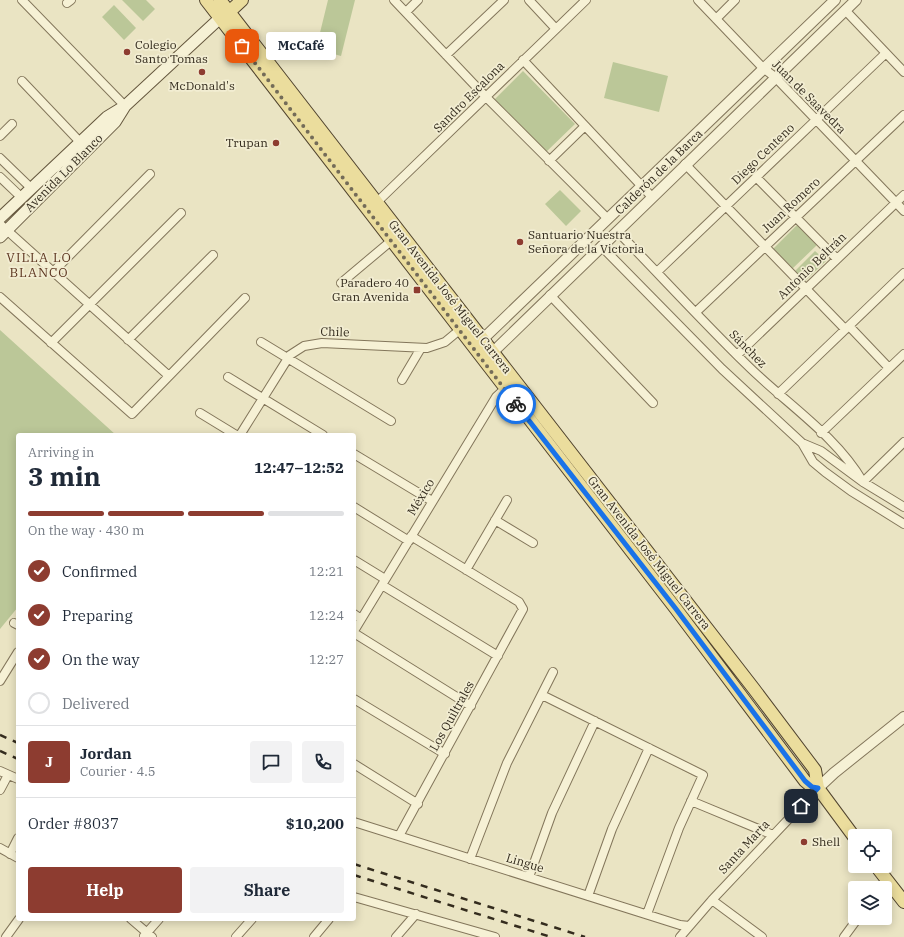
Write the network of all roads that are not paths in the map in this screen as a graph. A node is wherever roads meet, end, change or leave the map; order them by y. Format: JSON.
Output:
{"nodes":[{"id":1,"x":22,"y":0,"type":"edge"},
{"id":2,"x":206,"y":0,"type":"edge"},
{"id":3,"x":220,"y":0,"type":"edge"},
{"id":4,"x":242,"y":0,"type":"edge"},
{"id":5,"x":394,"y":0,"type":"edge"},
{"id":6,"x":418,"y":0,"type":"edge"},
{"id":7,"x":504,"y":0,"type":"edge"},
{"id":8,"x":529,"y":0,"type":"edge"},
{"id":9,"x":586,"y":0,"type":"edge"},
{"id":10,"x":698,"y":0,"type":"edge"},
{"id":11,"x":735,"y":0,"type":"edge"},
{"id":12,"x":835,"y":0,"type":"edge"},
{"id":13,"x":856,"y":0,"type":"edge"},
{"id":14,"x":845,"y":10,"type":"junction"},
{"id":15,"x":406,"y":12,"type":"junction"},
{"id":16,"x":224,"y":15,"type":"junction"},
{"id":17,"x":716,"y":19,"type":"junction"},
{"id":18,"x":556,"y":29,"type":"junction"},
{"id":19,"x":886,"y":53,"type":"junction"},
{"id":20,"x":446,"y":55,"type":"junction"},
{"id":21,"x":523,"y":60,"type":"junction"},
{"id":22,"x":763,"y":68,"type":"junction"},
{"id":23,"x":904,"y":72,"type":"edge"},
{"id":24,"x":775,"y":77,"type":"junction"},
{"id":25,"x":22,"y":81,"type":"dead end"},
{"id":26,"x":486,"y":97,"type":"junction"},
{"id":27,"x":125,"y":106,"type":"junction"},
{"id":28,"x":904,"y":115,"type":"edge"},
{"id":29,"x":816,"y":120,"type":"junction"},
{"id":30,"x":12,"y":124,"type":"dead end"},
{"id":31,"x":585,"y":126,"type":"junction"},
{"id":32,"x":0,"y":136,"type":"edge"},
{"id":33,"x":80,"y":142,"type":"junction"},
{"id":34,"x":0,"y":158,"type":"edge"},
{"id":35,"x":549,"y":161,"type":"junction"},
{"id":36,"x":856,"y":161,"type":"junction"},
{"id":37,"x":686,"y":164,"type":"junction"},
{"id":38,"x":150,"y":174,"type":"dead end"},
{"id":39,"x":0,"y":177,"type":"edge"},
{"id":40,"x":756,"y":177,"type":"junction"},
{"id":41,"x":641,"y":186,"type":"junction"},
{"id":42,"x":31,"y":188,"type":"junction"},
{"id":43,"x":904,"y":195,"type":"edge"},
{"id":44,"x":21,"y":197,"type":"junction"},
{"id":45,"x":652,"y":197,"type":"junction"},
{"id":46,"x":896,"y":203,"type":"junction"},
{"id":47,"x":726,"y":206,"type":"junction"},
{"id":48,"x":372,"y":207,"type":"junction"},
{"id":49,"x":904,"y":211,"type":"edge"},
{"id":50,"x":181,"y":213,"type":"dead end"},
{"id":51,"x":796,"y":217,"type":"junction"},
{"id":52,"x":0,"y":218,"type":"edge"},
{"id":53,"x":607,"y":218,"type":"junction"},
{"id":54,"x":2,"y":231,"type":"edge"},
{"id":55,"x":617,"y":231,"type":"junction"},
{"id":56,"x":391,"y":241,"type":"junction"},
{"id":57,"x":601,"y":246,"type":"junction"},
{"id":58,"x":764,"y":247,"type":"junction"},
{"id":59,"x":213,"y":255,"type":"dead end"},
{"id":60,"x":837,"y":259,"type":"junction"},
{"id":61,"x":53,"y":272,"type":"junction"},
{"id":62,"x":656,"y":272,"type":"junction"},
{"id":63,"x":904,"y":273,"type":"edge"},
{"id":64,"x":341,"y":283,"type":"dead end"},
{"id":65,"x":805,"y":289,"type":"junction"},
{"id":66,"x":550,"y":295,"type":"junction"},
{"id":67,"x":0,"y":297,"type":"edge"},
{"id":68,"x":245,"y":298,"type":"dead end"},
{"id":69,"x":90,"y":306,"type":"junction"},
{"id":70,"x":696,"y":312,"type":"junction"},
{"id":71,"x":469,"y":321,"type":"junction"},
{"id":72,"x":847,"y":328,"type":"junction"},
{"id":73,"x":460,"y":330,"type":"junction"},
{"id":74,"x":482,"y":338,"type":"junction"},
{"id":75,"x":128,"y":340,"type":"junction"},
{"id":76,"x":261,"y":342,"type":"dead end"},
{"id":77,"x":52,"y":343,"type":"junction"},
{"id":78,"x":421,"y":348,"type":"junction"},
{"id":79,"x":493,"y":352,"type":"junction"},
{"id":80,"x":904,"y":354,"type":"edge"},
{"id":81,"x":737,"y":355,"type":"junction"},
{"id":82,"x":479,"y":356,"type":"junction"},
{"id":83,"x":287,"y":358,"type":"junction"},
{"id":84,"x":889,"y":368,"type":"junction"},
{"id":85,"x":169,"y":376,"type":"junction"},
{"id":86,"x":228,"y":377,"type":"dead end"},
{"id":87,"x":402,"y":380,"type":"dead end"},
{"id":88,"x":515,"y":380,"type":"junction"},
{"id":89,"x":504,"y":388,"type":"junction"},
{"id":90,"x":778,"y":394,"type":"junction"},
{"id":91,"x":262,"y":398,"type":"junction"},
{"id":92,"x":653,"y":403,"type":"dead end"},
{"id":93,"x":200,"y":413,"type":"dead end"},
{"id":94,"x":391,"y":421,"type":"dead end"},
{"id":95,"x":233,"y":433,"type":"edge"},
{"id":96,"x":241,"y":433,"type":"edge"},
{"id":97,"x":320,"y":433,"type":"edge"},
{"id":98,"x":822,"y":433,"type":"junction"},
{"id":99,"x":904,"y":442,"type":"edge"},
{"id":100,"x":802,"y":443,"type":"junction"},
{"id":101,"x":356,"y":455,"type":"edge"},
{"id":102,"x":863,"y":482,"type":"junction"},
{"id":103,"x":507,"y":500,"type":"dead end"},
{"id":104,"x":432,"y":501,"type":"junction"},
{"id":105,"x":904,"y":507,"type":"edge"},
{"id":106,"x":356,"y":508,"type":"edge"},
{"id":107,"x":904,"y":513,"type":"edge"},
{"id":108,"x":495,"y":520,"type":"junction"},
{"id":109,"x":901,"y":522,"type":"edge"},
{"id":110,"x":410,"y":538,"type":"junction"},
{"id":111,"x":533,"y":543,"type":"dead end"},
{"id":112,"x":356,"y":561,"type":"edge"},
{"id":113,"x":466,"y":570,"type":"junction"},
{"id":114,"x":384,"y":582,"type":"junction"},
{"id":115,"x":358,"y":616,"type":"edge"},
{"id":116,"x":356,"y":633,"type":"edge"},
{"id":117,"x":16,"y":655,"type":"edge"},
{"id":118,"x":498,"y":656,"type":"junction"},
{"id":119,"x":553,"y":672,"type":"dead end"},
{"id":120,"x":0,"y":681,"type":"edge"},
{"id":121,"x":542,"y":695,"type":"junction"},
{"id":122,"x":356,"y":700,"type":"edge"},
{"id":123,"x":472,"y":706,"type":"junction"},
{"id":124,"x":904,"y":717,"type":"edge"},
{"id":125,"x":595,"y":721,"type":"junction"},
{"id":126,"x":649,"y":748,"type":"junction"},
{"id":127,"x":445,"y":754,"type":"junction"},
{"id":128,"x":356,"y":765,"type":"edge"},
{"id":129,"x":0,"y":771,"type":"edge"},
{"id":130,"x":8,"y":775,"type":"junction"},
{"id":131,"x":16,"y":778,"type":"edge"},
{"id":132,"x":818,"y":788,"type":"junction"},
{"id":133,"x":0,"y":790,"type":"edge"},
{"id":134,"x":691,"y":800,"type":"junction"},
{"id":135,"x":418,"y":804,"type":"junction"},
{"id":136,"x":356,"y":823,"type":"edge"},
{"id":137,"x":848,"y":829,"type":"edge"},
{"id":138,"x":773,"y":834,"type":"junction"},
{"id":139,"x":400,"y":836,"type":"junction"},
{"id":140,"x":16,"y":842,"type":"edge"},
{"id":141,"x":0,"y":848,"type":"edge"},
{"id":142,"x":10,"y":854,"type":"junction"},
{"id":143,"x":16,"y":857,"type":"edge"},
{"id":144,"x":470,"y":859,"type":"junction"},
{"id":145,"x":881,"y":873,"type":"edge"},
{"id":146,"x":529,"y":877,"type":"junction"},
{"id":147,"x":588,"y":896,"type":"junction"},
{"id":148,"x":356,"y":898,"type":"edge"},
{"id":149,"x":712,"y":900,"type":"junction"},
{"id":150,"x":904,"y":902,"type":"edge"},
{"id":151,"x":416,"y":914,"type":"junction"},
{"id":152,"x":647,"y":914,"type":"junction"},
{"id":153,"x":18,"y":921,"type":"edge"},
{"id":154,"x":133,"y":921,"type":"edge"},
{"id":155,"x":159,"y":921,"type":"edge"},
{"id":156,"x":251,"y":921,"type":"edge"},
{"id":157,"x":327,"y":921,"type":"edge"},
{"id":158,"x":853,"y":925,"type":"edge"},
{"id":159,"x":689,"y":926,"type":"junction"},
{"id":160,"x":481,"y":935,"type":"edge"},
{"id":161,"x":148,"y":936,"type":"edge"},
{"id":162,"x":240,"y":936,"type":"edge"},
{"id":163,"x":6,"y":937,"type":"edge"},
{"id":164,"x":314,"y":937,"type":"edge"},
{"id":165,"x":396,"y":937,"type":"edge"},
{"id":166,"x":496,"y":937,"type":"edge"},
{"id":167,"x":680,"y":937,"type":"edge"},
{"id":168,"x":762,"y":937,"type":"edge"},
{"id":169,"x":844,"y":937,"type":"edge"}],
"edges":[{"from":1,"to":27,"type":"street"},
{"from":2,"to":16,"type":"main road","name":"Gran Avenida José Miguel Carrera"},
{"from":3,"to":16,"type":"main road","name":"Gran Avenida José Miguel Carrera"},
{"from":4,"to":16,"type":"main road","name":"Avenida Lo Blanco"},
{"from":5,"to":15,"type":"street"},
{"from":6,"to":15,"type":"street"},
{"from":7,"to":20,"type":"street"},
{"from":8,"to":18,"type":"street"},
{"from":9,"to":18,"type":"street","name":"Sandro Escalona"},
{"from":10,"to":17,"type":"street","name":"Juan de Saavedra"},
{"from":11,"to":17,"type":"street"},
{"from":12,"to":22,"type":"street","name":"Calderón de la Barca"},
{"from":13,"to":14,"type":"street","name":"Calderón de la Barca"},
{"from":14,"to":19,"type":"street"},
{"from":14,"to":24,"type":"street","name":"Calderón de la Barca"},
{"from":15,"to":20,"type":"street"},
{"from":16,"to":27,"type":"main road","name":"Avenida Lo Blanco"},
{"from":16,"to":48,"type":"main road","name":"Gran Avenida José Miguel Carrera"},
{"from":17,"to":22,"type":"street","name":"Juan de Saavedra"},
{"from":18,"to":21,"type":"street","name":"Sandro Escalona"},
{"from":19,"to":23,"type":"street"},
{"from":19,"to":29,"type":"street","name":"Diego Centeno"},
{"from":20,"to":26,"type":"street"},
{"from":21,"to":26,"type":"street","name":"Sandro Escalona"},
{"from":21,"to":31,"type":"street"},
{"from":22,"to":24,"type":"street","name":"Juan de Saavedra"},
{"from":22,"to":41,"type":"street","name":"Calderón de la Barca"},
{"from":24,"to":29,"type":"street","name":"Juan de Saavedra"},
{"from":24,"to":37,"type":"street","name":"Calderón de la Barca"},
{"from":25,"to":33,"type":"street"},
{"from":26,"to":35,"type":"street"},
{"from":26,"to":48,"type":"street","name":"Sandro Escalona"},
{"from":27,"to":33,"type":"main road","name":"Avenida Lo Blanco"},
{"from":27,"to":54,"type":"main road","name":"Avenida Lo Blanco"},
{"from":28,"to":36,"type":"street","name":"Juan Romero"},
{"from":29,"to":36,"type":"street","name":"Juan de Saavedra"},
{"from":29,"to":40,"type":"street","name":"Diego Centeno"},
{"from":30,"to":32,"type":"street"},
{"from":31,"to":35,"type":"street"},
{"from":31,"to":41,"type":"street"},
{"from":33,"to":42,"type":"main road","name":"Avenida Lo Blanco"},
{"from":34,"to":42,"type":"street"},
{"from":35,"to":53,"type":"street"},
{"from":36,"to":46,"type":"street","name":"Juan de Saavedra"},
{"from":36,"to":51,"type":"street","name":"Juan Romero"},
{"from":37,"to":45,"type":"street","name":"Calderón de la Barca"},
{"from":37,"to":47,"type":"street"},
{"from":38,"to":61,"type":"street"},
{"from":39,"to":44,"type":"street"},
{"from":40,"to":47,"type":"street","name":"Diego Centeno"},
{"from":40,"to":51,"type":"street"},
{"from":41,"to":45,"type":"street"},
{"from":41,"to":53,"type":"street","name":"Calderón de la Barca"},
{"from":42,"to":44,"type":"main road","name":"Avenida Lo Blanco"},
{"from":43,"to":46,"type":"street","name":"Antonio Beltrán"},
{"from":44,"to":52,"type":"main road","name":"Avenida Lo Blanco"},
{"from":45,"to":55,"type":"street","name":"Calderón de la Barca"},
{"from":46,"to":49,"type":"street","name":"Juan de Saavedra"},
{"from":46,"to":60,"type":"street","name":"Antonio Beltrán"},
{"from":47,"to":58,"type":"street"},
{"from":47,"to":62,"type":"street","name":"Diego Centeno"},
{"from":48,"to":56,"type":"main road","name":"Gran Avenida José Miguel Carrera"},
{"from":48,"to":71,"type":"main road","name":"Gran Avenida José Miguel Carrera"},
{"from":50,"to":69,"type":"street"},
{"from":51,"to":58,"type":"street","name":"Juan Romero"},
{"from":51,"to":60,"type":"street"},
{"from":53,"to":74,"type":"street","name":"Calderón de la Barca"},
{"from":54,"to":61,"type":"street"},
{"from":55,"to":57,"type":"street","name":"Calderón de la Barca"},
{"from":55,"to":62,"type":"street","name":"Sánchez"},
{"from":56,"to":64,"type":"street"},
{"from":56,"to":73,"type":"main road","name":"Gran Avenida José Miguel Carrera"},
{"from":57,"to":66,"type":"street","name":"Calderón de la Barca"},
{"from":57,"to":100,"type":"street","name":"Sánchez"},
{"from":58,"to":65,"type":"street"},
{"from":58,"to":70,"type":"street","name":"Juan Romero"},
{"from":59,"to":75,"type":"street"},
{"from":60,"to":65,"type":"street","name":"Antonio Beltrán"},
{"from":61,"to":69,"type":"street"},
{"from":62,"to":70,"type":"street","name":"Sánchez"},
{"from":63,"to":72,"type":"street"},
{"from":65,"to":72,"type":"street"},
{"from":65,"to":81,"type":"street","name":"Antonio Beltrán"},
{"from":66,"to":79,"type":"street","name":"Calderón de la Barca"},
{"from":66,"to":92,"type":"street"},
{"from":67,"to":77,"type":"street"},
{"from":68,"to":85,"type":"street"},
{"from":69,"to":75,"type":"street"},
{"from":69,"to":77,"type":"street"},
{"from":70,"to":81,"type":"street","name":"Sánchez"},
{"from":71,"to":73,"type":"street","name":"Chile"},
{"from":71,"to":74,"type":"main road","name":"Gran Avenida José Miguel Carrera"},
{"from":72,"to":84,"type":"street"},
{"from":72,"to":90,"type":"street"},
{"from":73,"to":78,"type":"street","name":"Chile"},
{"from":73,"to":82,"type":"main road","name":"Gran Avenida José Miguel Carrera"},
{"from":74,"to":79,"type":"main road","name":"Gran Avenida José Miguel Carrera"},
{"from":74,"to":82,"type":"street"},
{"from":75,"to":85,"type":"street"},
{"from":76,"to":83,"type":"street"},
{"from":77,"to":85,"type":"street"},
{"from":78,"to":83,"type":"street","name":"Chile"},
{"from":78,"to":87,"type":"street"},
{"from":79,"to":82,"type":"street","name":"Calderón de la Barca"},
{"from":79,"to":88,"type":"main road","name":"Gran Avenida José Miguel Carrera"},
{"from":80,"to":84,"type":"street"},
{"from":81,"to":90,"type":"street","name":"Sánchez"},
{"from":82,"to":89,"type":"main road","name":"Gran Avenida José Miguel Carrera"},
{"from":83,"to":91,"type":"street","name":"Chile"},
{"from":83,"to":94,"type":"street"},
{"from":84,"to":98,"type":"street"},
{"from":86,"to":91,"type":"street"},
{"from":88,"to":89,"type":"street","name":"México"},
{"from":88,"to":132,"type":"main road","name":"Gran Avenida José Miguel Carrera"},
{"from":89,"to":104,"type":"street","name":"México"},
{"from":89,"to":132,"type":"main road","name":"Gran Avenida José Miguel Carrera"},
{"from":90,"to":98,"type":"street","name":"Sánchez"},
{"from":91,"to":96,"type":"street","name":"Chile"},
{"from":91,"to":97,"type":"street"},
{"from":93,"to":95,"type":"street"},
{"from":98,"to":102,"type":"street","name":"Sánchez"},
{"from":99,"to":102,"type":"street"},
{"from":100,"to":102,"type":"street","name":"Sánchez"},
{"from":100,"to":109,"type":"street","name":"Sánchez"},
{"from":101,"to":104,"type":"street"},
{"from":102,"to":105,"type":"street","name":"Sánchez"},
{"from":103,"to":108,"type":"street"},
{"from":104,"to":110,"type":"street","name":"México"},
{"from":106,"to":110,"type":"street"},
{"from":107,"to":109,"type":"street"},
{"from":108,"to":111,"type":"street"},
{"from":108,"to":113,"type":"street"},
{"from":110,"to":113,"type":"street"},
{"from":110,"to":114,"type":"street","name":"México"},
{"from":112,"to":114,"type":"street"},
{"from":113,"to":118,"type":"street","name":"Los Quiltrales"},
{"from":114,"to":115,"type":"street","name":"México"},
{"from":114,"to":118,"type":"street"},
{"from":116,"to":123,"type":"street"},
{"from":117,"to":120,"type":"street"},
{"from":118,"to":123,"type":"street","name":"Los Quiltrales"},
{"from":119,"to":121,"type":"street"},
{"from":121,"to":125,"type":"street"},
{"from":121,"to":144,"type":"street"},
{"from":122,"to":127,"type":"street"},
{"from":123,"to":127,"type":"street","name":"Los Quiltrales"},
{"from":124,"to":132,"type":"street","name":"Santa Marta"},
{"from":125,"to":126,"type":"street"},
{"from":125,"to":146,"type":"street"},
{"from":126,"to":134,"type":"street"},
{"from":126,"to":147,"type":"street"},
{"from":127,"to":135,"type":"street","name":"Los Quiltrales"},
{"from":128,"to":135,"type":"street"},
{"from":129,"to":130,"type":"street"},
{"from":130,"to":131,"type":"street"},
{"from":130,"to":133,"type":"street"},
{"from":132,"to":137,"type":"main road","name":"Gran Avenida José Miguel Carrera"},
{"from":132,"to":138,"type":"street","name":"Santa Marta"},
{"from":134,"to":138,"type":"street"},
{"from":134,"to":152,"type":"street"},
{"from":135,"to":139,"type":"street","name":"Los Quiltrales"},
{"from":136,"to":139,"type":"street","name":"Lingue"},
{"from":138,"to":149,"type":"street","name":"Santa Marta"},
{"from":139,"to":144,"type":"street","name":"Lingue"},
{"from":140,"to":142,"type":"street"},
{"from":141,"to":142,"type":"street"},
{"from":142,"to":143,"type":"street"},
{"from":144,"to":146,"type":"street","name":"Lingue"},
{"from":145,"to":150,"type":"main road"},
{"from":146,"to":147,"type":"street","name":"Lingue"},
{"from":147,"to":152,"type":"street","name":"Lingue"},
{"from":148,"to":151,"type":"street"},
{"from":149,"to":159,"type":"street","name":"Santa Marta"},
{"from":149,"to":168,"type":"street"},
{"from":151,"to":160,"type":"street"},
{"from":151,"to":165,"type":"street"},
{"from":152,"to":159,"type":"street","name":"Lingue"},
{"from":153,"to":163,"type":"street"},
{"from":154,"to":161,"type":"street"},
{"from":155,"to":161,"type":"street"},
{"from":156,"to":162,"type":"street"},
{"from":157,"to":164,"type":"street"},
{"from":158,"to":169,"type":"street"},
{"from":159,"to":167,"type":"street","name":"Santa Marta"},
{"from":160,"to":166,"type":"street"}]}
